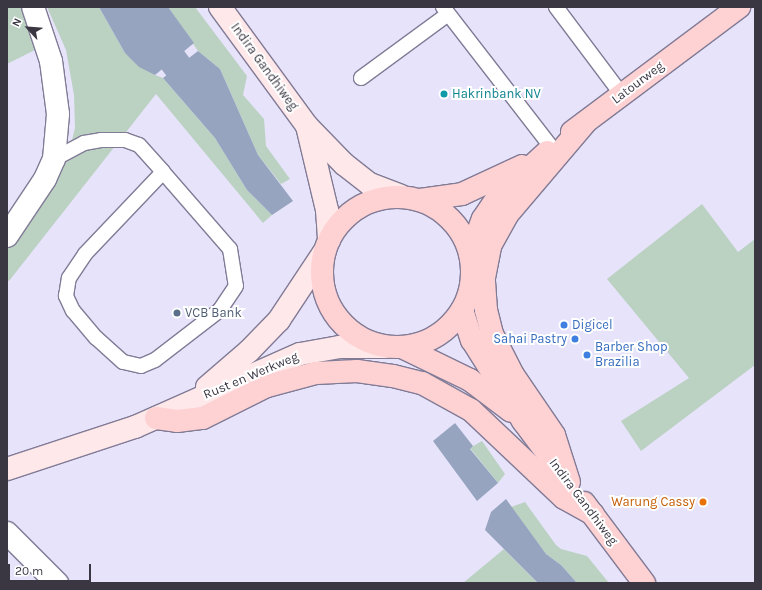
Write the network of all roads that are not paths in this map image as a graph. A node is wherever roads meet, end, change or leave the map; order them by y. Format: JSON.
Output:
{"nodes":[{"id":1,"x":33,"y":7,"type":"edge"},
{"id":2,"x":220,"y":7,"type":"edge"},
{"id":3,"x":556,"y":7,"type":"edge"},
{"id":4,"x":739,"y":7,"type":"edge"},
{"id":5,"x":445,"y":10,"type":"edge"},
{"id":6,"x":361,"y":78,"type":"dead end"},
{"id":7,"x":622,"y":95,"type":"junction"},
{"id":8,"x":585,"y":123,"type":"junction"},
{"id":9,"x":307,"y":126,"type":"junction"},
{"id":10,"x":545,"y":153,"type":"junction"},
{"id":11,"x":54,"y":159,"type":"junction"},
{"id":12,"x":163,"y":172,"type":"junction"},
{"id":13,"x":410,"y":198,"type":"junction"},
{"id":14,"x":7,"y":236,"type":"edge"},
{"id":15,"x":326,"y":246,"type":"junction"},
{"id":16,"x":470,"y":254,"type":"junction"},
{"id":17,"x":462,"y":310,"type":"junction"},
{"id":18,"x":394,"y":347,"type":"junction"},
{"id":19,"x":189,"y":402,"type":"junction"},
{"id":20,"x":156,"y":418,"type":"junction"},
{"id":21,"x":523,"y":421,"type":"junction"},
{"id":22,"x":7,"y":469,"type":"edge"},
{"id":23,"x":569,"y":482,"type":"junction"},
{"id":24,"x":593,"y":514,"type":"junction"},
{"id":25,"x":7,"y":533,"type":"edge"},
{"id":26,"x":57,"y":583,"type":"edge"},
{"id":27,"x":644,"y":583,"type":"edge"}],
"edges":[{"from":1,"to":11,"type":"street"},
{"from":2,"to":9,"type":"main road","name":"Indira Gandhiweg"},
{"from":3,"to":7,"type":"lane"},
{"from":4,"to":7,"type":"main road","name":"Latourweg"},
{"from":5,"to":6,"type":"lane"},
{"from":5,"to":10,"type":"lane"},
{"from":7,"to":8,"type":"main road","name":"Latourweg"},
{"from":8,"to":10,"type":"main road","name":"Latourweg"},
{"from":8,"to":23,"type":"main road"},
{"from":9,"to":13,"type":"main road","name":"Indira Gandhiweg"},
{"from":9,"to":15,"type":"main road","name":"Indira Gandhiweg"},
{"from":10,"to":13,"type":"main road","name":"Latourweg"},
{"from":10,"to":16,"type":"main road","name":"Latourweg"},
{"from":11,"to":12,"type":"lane"},
{"from":11,"to":14,"type":"street"},
{"from":12,"to":12,"type":"lane"},
{"from":13,"to":15,"type":"main road","name":"Latourweg"},
{"from":13,"to":16,"type":"main road"},
{"from":15,"to":18,"type":"main road","name":"Indira Gandhiweg"},
{"from":15,"to":19,"type":"main road","name":"Rust en Werkweg"},
{"from":16,"to":17,"type":"main road"},
{"from":17,"to":18,"type":"main road"},
{"from":17,"to":21,"type":"main road","name":"Indira Gandhiweg"},
{"from":18,"to":19,"type":"main road","name":"Rust en Werkweg"},
{"from":18,"to":21,"type":"main road","name":"Indira Gandhiweg"},
{"from":19,"to":20,"type":"main road","name":"Rust en Werkweg"},
{"from":20,"to":22,"type":"main road","name":"Rust en Werkweg"},
{"from":20,"to":24,"type":"main road"},
{"from":21,"to":23,"type":"main road","name":"Indira Gandhiweg"},
{"from":23,"to":24,"type":"main road","name":"Indira Gandhiweg"},
{"from":24,"to":27,"type":"main road","name":"Indira Gandhiweg"},
{"from":25,"to":26,"type":"street"}]}
